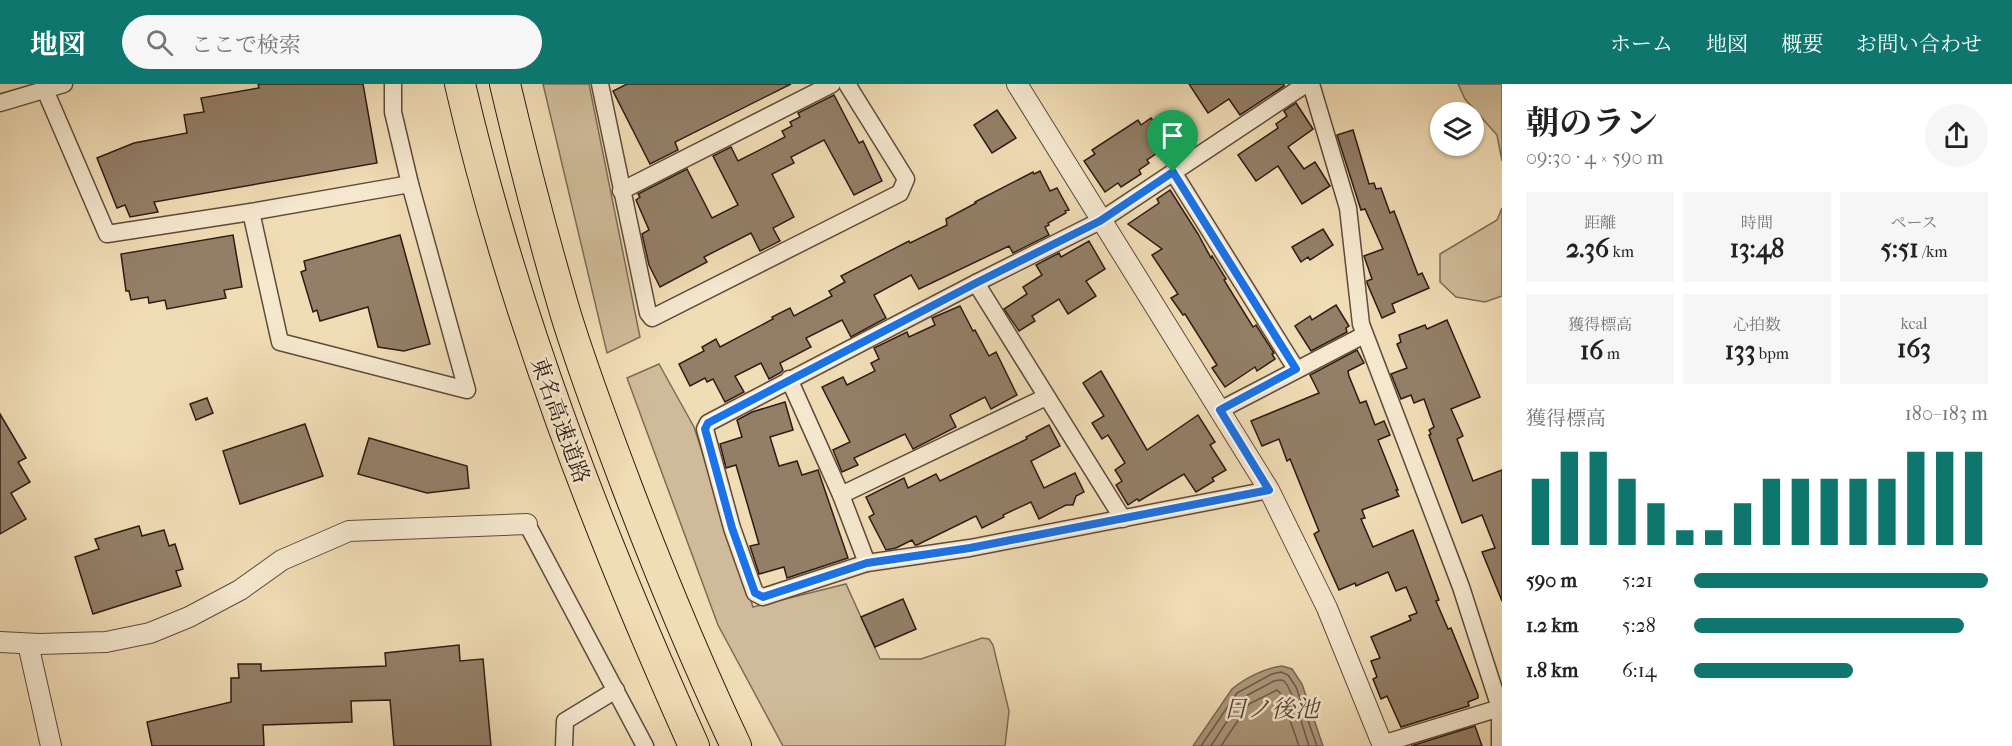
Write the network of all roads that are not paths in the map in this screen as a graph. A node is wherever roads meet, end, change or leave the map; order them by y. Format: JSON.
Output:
{"nodes":[{"id":1,"x":64,"y":84,"type":"edge"},
{"id":2,"x":393,"y":84,"type":"edge"},
{"id":3,"x":459,"y":84,"type":"edge"},
{"id":4,"x":506,"y":84,"type":"edge"},
{"id":5,"x":600,"y":84,"type":"edge"},
{"id":6,"x":832,"y":84,"type":"edge"},
{"id":7,"x":847,"y":84,"type":"edge"},
{"id":8,"x":1017,"y":84,"type":"edge"},
{"id":9,"x":1306,"y":84,"type":"edge"},
{"id":10,"x":1311,"y":84,"type":"edge"},
{"id":11,"x":45,"y":90,"type":"junction"},
{"id":12,"x":0,"y":103,"type":"edge"},
{"id":13,"x":1173,"y":172,"type":"junction"},
{"id":14,"x":411,"y":184,"type":"junction"},
{"id":15,"x":621,"y":191,"type":"junction"},
{"id":16,"x":251,"y":212,"type":"junction"},
{"id":17,"x":1100,"y":221,"type":"junction"},
{"id":18,"x":976,"y":283,"type":"junction"},
{"id":19,"x":1364,"y":335,"type":"junction"},
{"id":20,"x":1296,"y":369,"type":"junction"},
{"id":21,"x":789,"y":379,"type":"junction"},
{"id":22,"x":1046,"y":397,"type":"junction"},
{"id":23,"x":1220,"y":410,"type":"junction"},
{"id":24,"x":1269,"y":490,"type":"junction"},
{"id":25,"x":841,"y":495,"type":"junction"},
{"id":26,"x":1123,"y":519,"type":"junction"},
{"id":27,"x":527,"y":524,"type":"joint"},
{"id":28,"x":867,"y":563,"type":"junction"},
{"id":29,"x":0,"y":642,"type":"edge"},
{"id":30,"x":28,"y":644,"type":"junction"},
{"id":31,"x":616,"y":690,"type":"junction"},
{"id":32,"x":1500,"y":708,"type":"junction"},
{"id":33,"x":1383,"y":745,"type":"edge"},
{"id":34,"x":51,"y":746,"type":"edge"},
{"id":35,"x":564,"y":746,"type":"edge"},
{"id":36,"x":645,"y":746,"type":"edge"},
{"id":37,"x":694,"y":746,"type":"edge"},
{"id":38,"x":736,"y":746,"type":"edge"},
{"id":39,"x":1500,"y":746,"type":"edge"}],
"edges":[{"from":1,"to":11,"type":"street"},
{"from":2,"to":14,"type":"street"},
{"from":3,"to":37,"type":"highway","name":"東名高速道路"},
{"from":4,"to":38,"type":"highway","name":"東名高速道路"},
{"from":5,"to":15,"type":"street"},
{"from":6,"to":15,"type":"street"},
{"from":7,"to":15,"type":"street"},
{"from":8,"to":17,"type":"street"},
{"from":9,"to":13,"type":"street"},
{"from":10,"to":19,"type":"street"},
{"from":11,"to":12,"type":"street"},
{"from":11,"to":16,"type":"street"},
{"from":13,"to":17,"type":"street"},
{"from":13,"to":20,"type":"street"},
{"from":14,"to":16,"type":"street"},
{"from":14,"to":16,"type":"street"},
{"from":17,"to":18,"type":"street"},
{"from":17,"to":23,"type":"street"},
{"from":18,"to":21,"type":"street"},
{"from":18,"to":22,"type":"street"},
{"from":19,"to":20,"type":"street"},
{"from":19,"to":32,"type":"street"},
{"from":20,"to":23,"type":"street"},
{"from":21,"to":25,"type":"street"},
{"from":21,"to":28,"type":"street"},
{"from":22,"to":25,"type":"street"},
{"from":22,"to":26,"type":"street"},
{"from":23,"to":24,"type":"street"},
{"from":24,"to":26,"type":"street"},
{"from":24,"to":33,"type":"street"},
{"from":25,"to":28,"type":"street"},
{"from":26,"to":28,"type":"street"},
{"from":27,"to":30,"type":"street"},
{"from":27,"to":31,"type":"street"},
{"from":29,"to":30,"type":"street"},
{"from":30,"to":34,"type":"street"},
{"from":31,"to":35,"type":"street"},
{"from":31,"to":36,"type":"street"},
{"from":32,"to":33,"type":"street"},
{"from":32,"to":39,"type":"street"}]}
